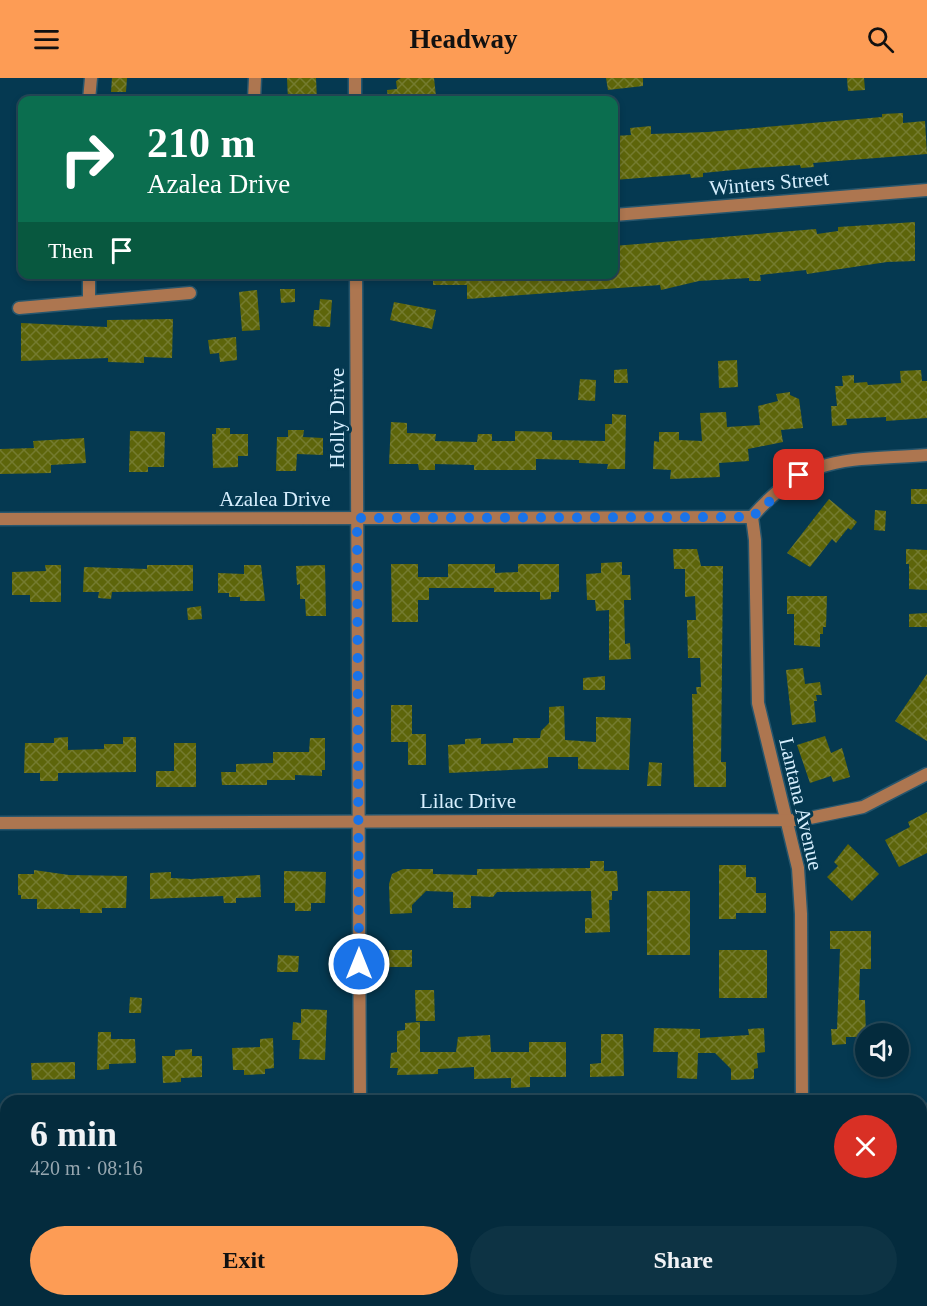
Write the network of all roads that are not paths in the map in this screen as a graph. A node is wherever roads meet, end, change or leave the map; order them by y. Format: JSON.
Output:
{"nodes":[{"id":1,"x":92,"y":78,"type":"edge"},
{"id":2,"x":255,"y":78,"type":"edge"},
{"id":3,"x":355,"y":78,"type":"edge"},
{"id":4,"x":90,"y":96,"type":"edge"},
{"id":5,"x":255,"y":96,"type":"edge"},
{"id":6,"x":355,"y":96,"type":"edge"},
{"id":7,"x":927,"y":190,"type":"edge"},
{"id":8,"x":618,"y":215,"type":"edge"},
{"id":9,"x":89,"y":279,"type":"edge"},
{"id":10,"x":356,"y":279,"type":"edge"},
{"id":11,"x":189,"y":293,"type":"dead end"},
{"id":12,"x":89,"y":301,"type":"junction"},
{"id":13,"x":19,"y":308,"type":"dead end"},
{"id":14,"x":927,"y":455,"type":"edge"},
{"id":15,"x":752,"y":517,"type":"junction"},
{"id":16,"x":357,"y":518,"type":"junction"},
{"id":17,"x":0,"y":519,"type":"edge"},
{"id":18,"x":927,"y":774,"type":"edge"},
{"id":19,"x":789,"y":820,"type":"junction"},
{"id":20,"x":359,"y":821,"type":"junction"},
{"id":21,"x":0,"y":823,"type":"edge"},
{"id":22,"x":360,"y":1095,"type":"edge"},
{"id":23,"x":802,"y":1095,"type":"edge"}],
"edges":[{"from":1,"to":4,"type":"street"},
{"from":2,"to":5,"type":"street"},
{"from":3,"to":6,"type":"street"},
{"from":7,"to":8,"type":"street","name":"Winters Street"},
{"from":9,"to":12,"type":"street"},
{"from":10,"to":16,"type":"street","name":"Holly Drive"},
{"from":11,"to":12,"type":"street"},
{"from":12,"to":13,"type":"street"},
{"from":14,"to":15,"type":"street"},
{"from":15,"to":16,"type":"street","name":"Azalea Drive"},
{"from":15,"to":19,"type":"street","name":"Lantana Avenue"},
{"from":16,"to":17,"type":"street","name":"Azalea Drive"},
{"from":16,"to":20,"type":"street","name":"Holly Drive"},
{"from":18,"to":19,"type":"street","name":"Lilac Drive"},
{"from":19,"to":20,"type":"street","name":"Lilac Drive"},
{"from":19,"to":23,"type":"street","name":"Lantana Avenue"},
{"from":20,"to":21,"type":"street","name":"Lilac Drive"},
{"from":20,"to":22,"type":"street","name":"Holly Drive"}]}
